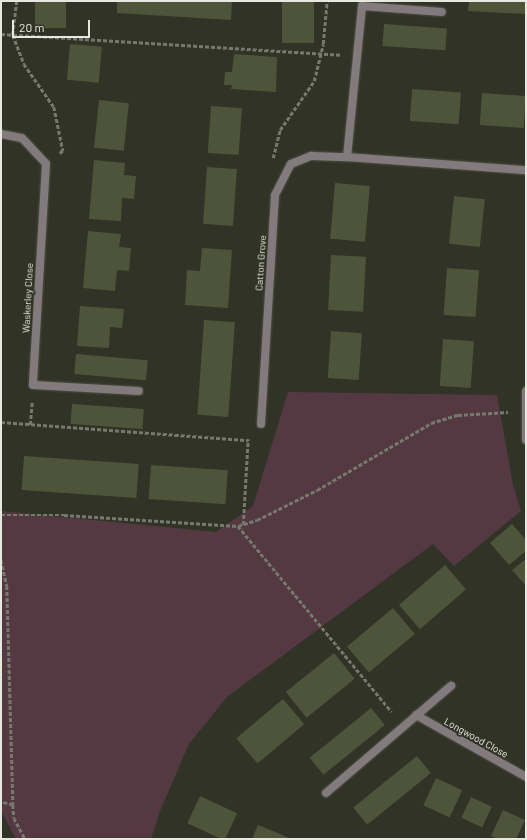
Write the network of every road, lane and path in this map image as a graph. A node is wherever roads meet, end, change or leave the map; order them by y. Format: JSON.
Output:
{"nodes":[{"id":1,"x":17,"y":1,"type":"edge"},
{"id":2,"x":327,"y":1,"type":"edge"},
{"id":3,"x":442,"y":12,"type":"dead end"},
{"id":4,"x":1,"y":34,"type":"edge"},
{"id":5,"x":13,"y":35,"type":"junction"},
{"id":6,"x":320,"y":54,"type":"junction"},
{"id":7,"x":357,"y":56,"type":"junction"},
{"id":8,"x":1,"y":134,"type":"edge"},
{"id":9,"x":347,"y":157,"type":"junction"},
{"id":10,"x":271,"y":162,"type":"dead end"},
{"id":11,"x":46,"y":164,"type":"junction"},
{"id":12,"x":526,"y":170,"type":"edge"},
{"id":13,"x":139,"y":391,"type":"dead end"},
{"id":14,"x":526,"y":391,"type":"edge"},
{"id":15,"x":525,"y":412,"type":"junction"},
{"id":16,"x":1,"y":422,"type":"edge"},
{"id":17,"x":261,"y":424,"type":"joint"},
{"id":18,"x":248,"y":440,"type":"junction"},
{"id":19,"x":526,"y":440,"type":"edge"},
{"id":20,"x":1,"y":515,"type":"edge"},
{"id":21,"x":242,"y":525,"type":"junction"},
{"id":22,"x":238,"y":526,"type":"junction"},
{"id":23,"x":1,"y":560,"type":"edge"},
{"id":24,"x":451,"y":686,"type":"dead end"},
{"id":25,"x":416,"y":715,"type":"junction"},
{"id":26,"x":404,"y":726,"type":"junction"},
{"id":27,"x":526,"y":777,"type":"edge"},
{"id":28,"x":326,"y":793,"type":"dead end"},
{"id":29,"x":1,"y":802,"type":"edge"},
{"id":30,"x":13,"y":805,"type":"junction"},
{"id":31,"x":25,"y":839,"type":"edge"}],
"edges":[{"from":1,"to":5,"type":"path"},
{"from":2,"to":6,"type":"path"},
{"from":3,"to":7,"type":"street"},
{"from":4,"to":5,"type":"path"},
{"from":5,"to":6,"type":"path"},
{"from":5,"to":11,"type":"path"},
{"from":6,"to":7,"type":"path"},
{"from":6,"to":10,"type":"path"},
{"from":7,"to":9,"type":"street"},
{"from":8,"to":11,"type":"street"},
{"from":9,"to":12,"type":"street","name":"Catton Grove"},
{"from":9,"to":17,"type":"street","name":"Catton Grove"},
{"from":11,"to":13,"type":"street","name":"Waskerley Close"},
{"from":14,"to":15,"type":"street"},
{"from":15,"to":19,"type":"street"},
{"from":15,"to":21,"type":"path"},
{"from":16,"to":18,"type":"path"},
{"from":17,"to":18,"type":"path"},
{"from":18,"to":21,"type":"path"},
{"from":20,"to":22,"type":"path"},
{"from":21,"to":22,"type":"path"},
{"from":22,"to":26,"type":"path"},
{"from":23,"to":30,"type":"path"},
{"from":24,"to":25,"type":"street"},
{"from":25,"to":26,"type":"street"},
{"from":25,"to":27,"type":"street","name":"Longwood Close"},
{"from":26,"to":28,"type":"street"},
{"from":29,"to":30,"type":"path"},
{"from":30,"to":31,"type":"path"}]}
